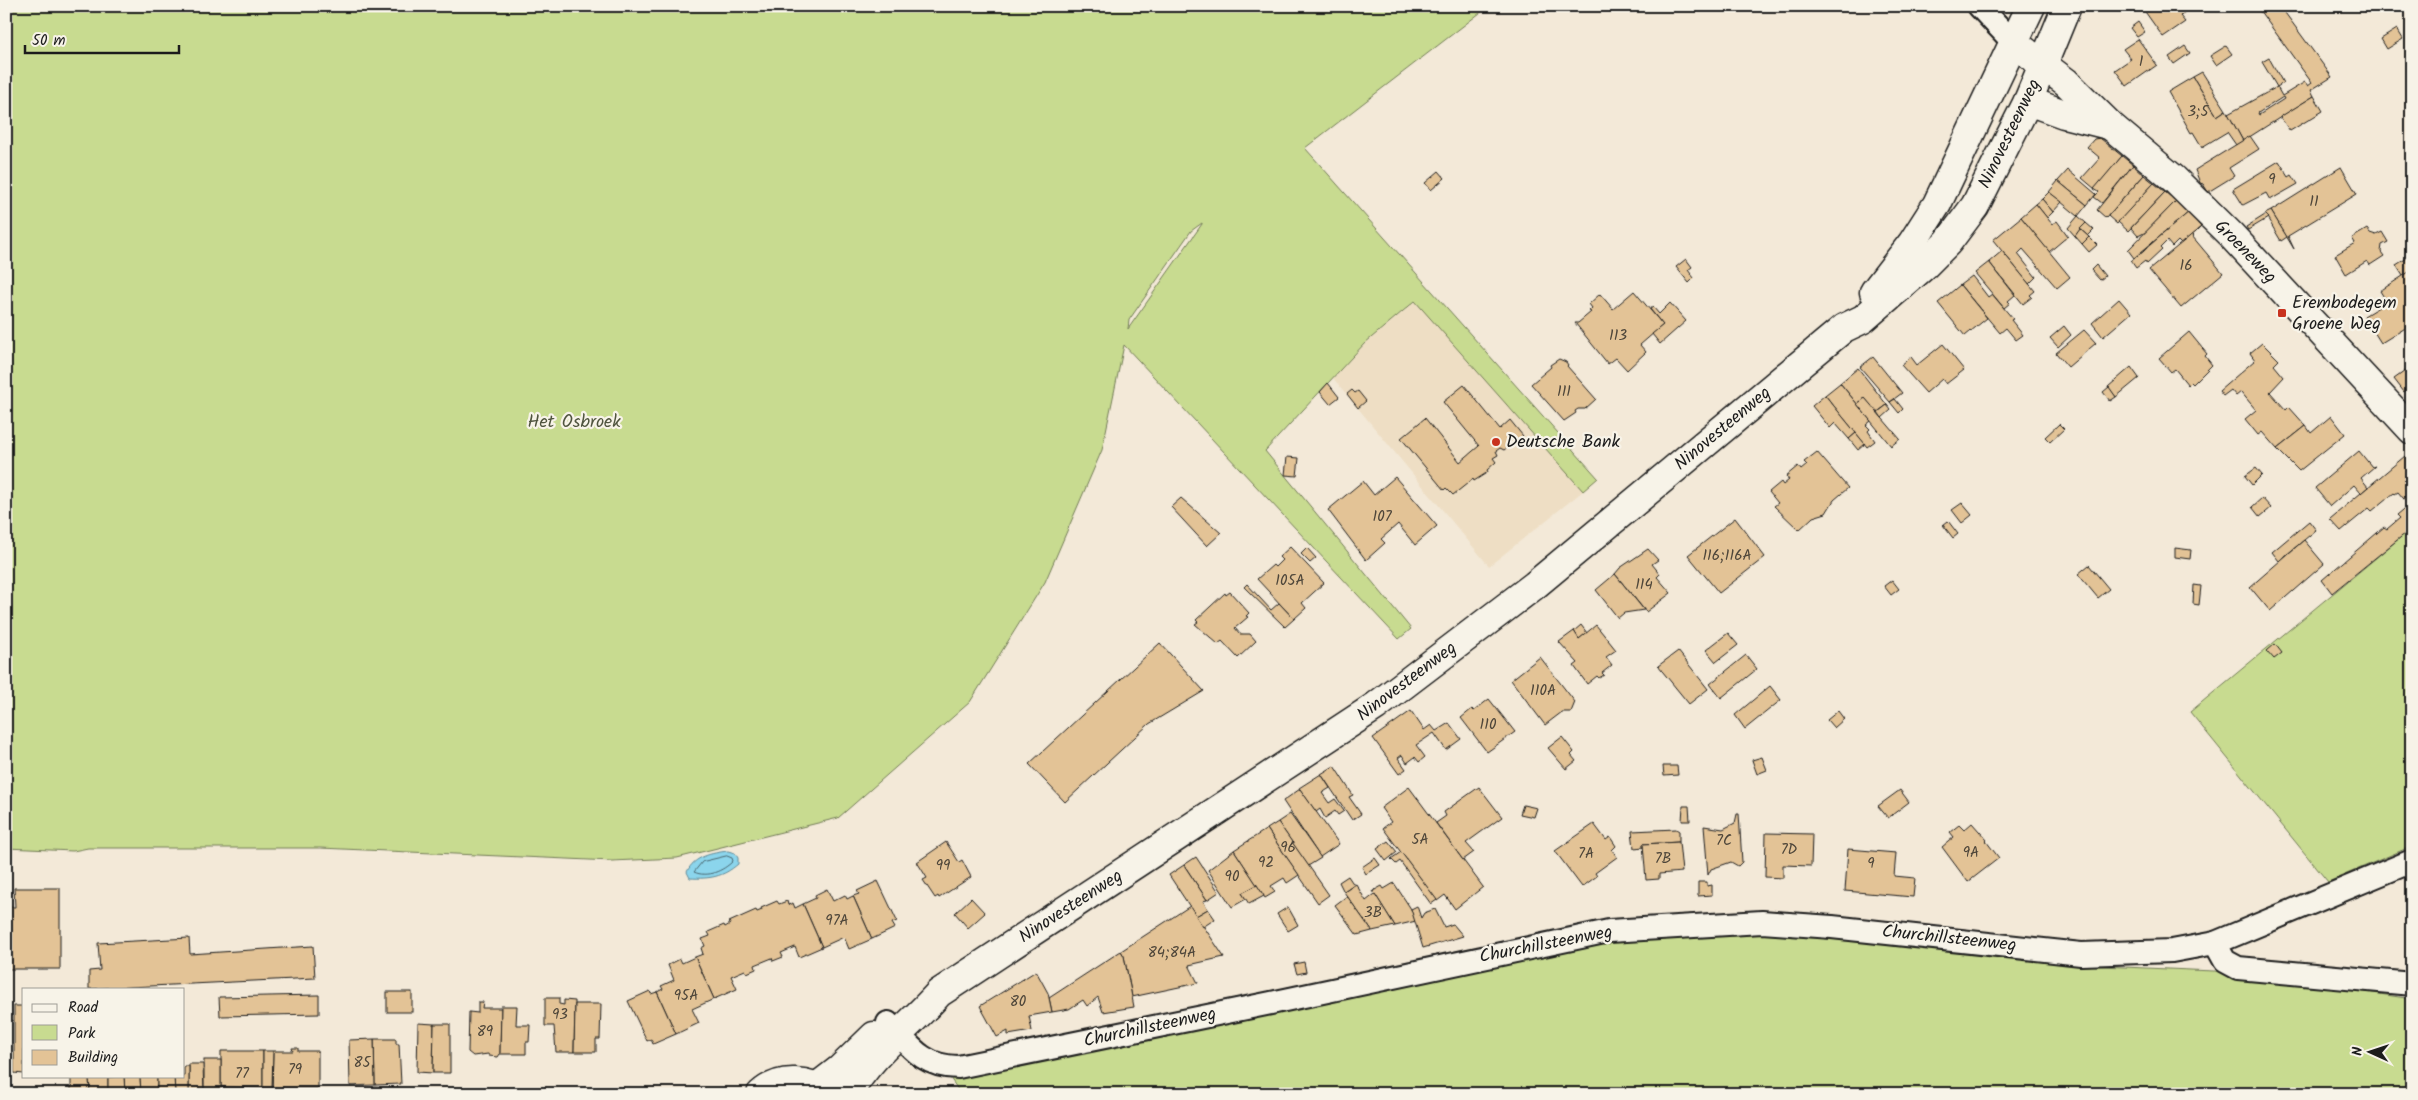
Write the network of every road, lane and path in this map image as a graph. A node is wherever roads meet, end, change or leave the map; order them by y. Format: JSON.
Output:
{"nodes":[{"id":1,"x":1979,"y":6,"type":"edge"},
{"id":2,"x":2031,"y":6,"type":"edge"},
{"id":3,"x":2068,"y":6,"type":"edge"},
{"id":4,"x":2013,"y":42,"type":"junction"},
{"id":5,"x":2043,"y":66,"type":"junction"},
{"id":6,"x":2028,"y":101,"type":"junction"},
{"id":7,"x":2111,"y":126,"type":"junction"},
{"id":8,"x":1844,"y":328,"type":"junction"},
{"id":9,"x":2412,"y":430,"type":"edge"},
{"id":10,"x":2412,"y":862,"type":"edge"},
{"id":11,"x":2215,"y":943,"type":"junction"},
{"id":12,"x":2412,"y":984,"type":"edge"},
{"id":13,"x":893,"y":1028,"type":"junction"},
{"id":14,"x":824,"y":1090,"type":"edge"},
{"id":15,"x":761,"y":1094,"type":"edge"},
{"id":16,"x":848,"y":1094,"type":"edge"}],
"edges":[{"from":1,"to":4,"type":"street"},
{"from":2,"to":4,"type":"main road","name":"Ninovesteenweg"},
{"from":3,"to":5,"type":"main road","name":"Ninovesteenweg"},
{"from":4,"to":5,"type":"main road","name":"Groeneweg"},
{"from":4,"to":6,"type":"main road"},
{"from":4,"to":8,"type":"main road","name":"Ninovesteenweg"},
{"from":5,"to":6,"type":"main road","name":"Ninovesteenweg"},
{"from":5,"to":7,"type":"main road","name":"Groeneweg"},
{"from":6,"to":7,"type":"main road","name":"Groeneweg"},
{"from":6,"to":8,"type":"main road","name":"Ninovesteenweg"},
{"from":7,"to":9,"type":"main road","name":"Groeneweg"},
{"from":8,"to":13,"type":"main road","name":"Ninovesteenweg"},
{"from":10,"to":11,"type":"street","name":"Churchillsteenweg"},
{"from":11,"to":12,"type":"street"},
{"from":11,"to":13,"type":"street","name":"Churchillsteenweg"},
{"from":13,"to":14,"type":"main road","name":"Ninovesteenweg"},
{"from":13,"to":16,"type":"main road","name":"Ninovesteenweg"},
{"from":14,"to":15,"type":"main road"}]}
